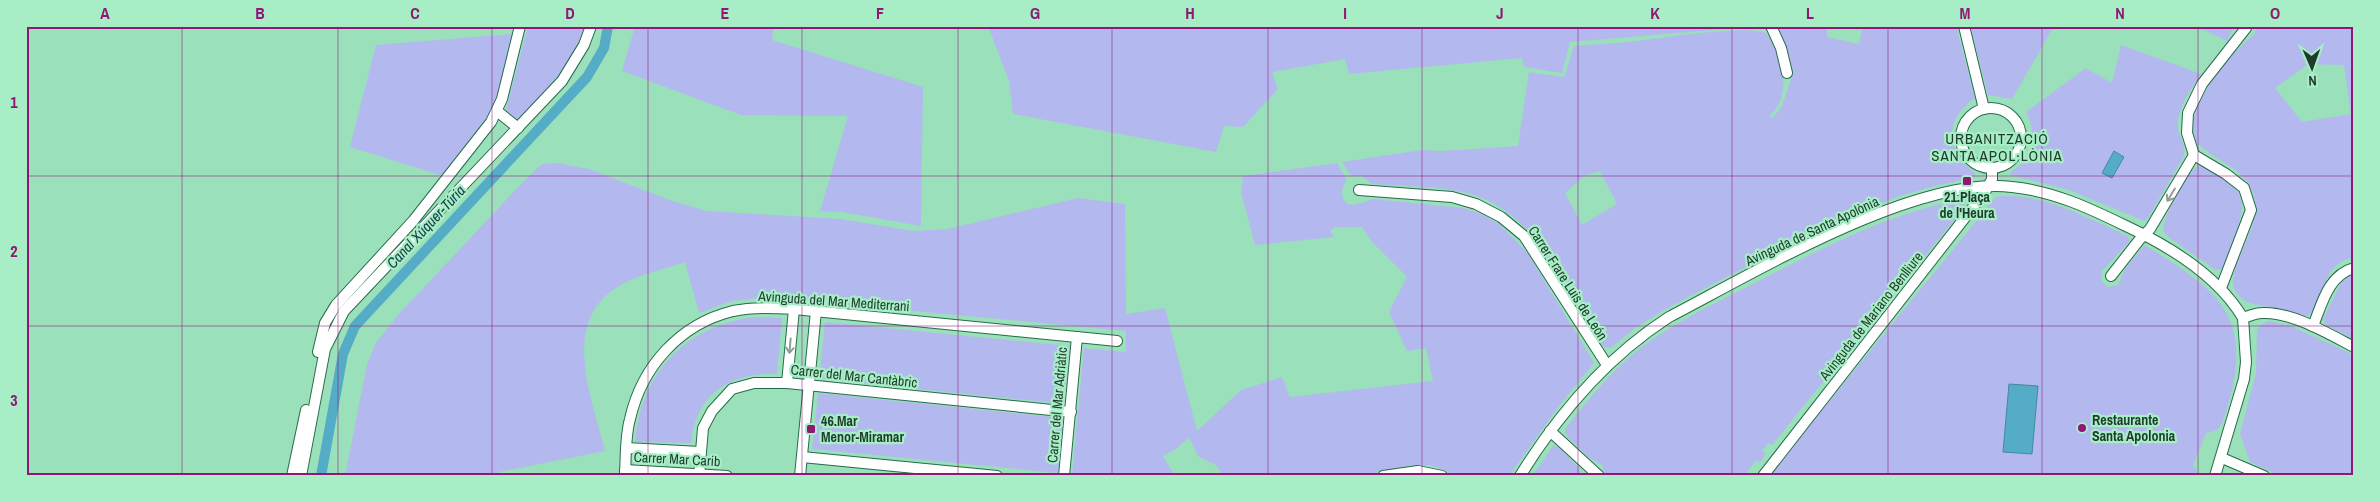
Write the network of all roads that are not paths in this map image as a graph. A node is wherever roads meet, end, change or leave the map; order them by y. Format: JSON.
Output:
{"nodes":[{"id":1,"x":520,"y":26,"type":"edge"},
{"id":2,"x":591,"y":26,"type":"edge"},
{"id":3,"x":1771,"y":26,"type":"edge"},
{"id":4,"x":1964,"y":26,"type":"edge"},
{"id":5,"x":2246,"y":28,"type":"dead end"},
{"id":6,"x":1788,"y":73,"type":"dead end"},
{"id":7,"x":1984,"y":109,"type":"junction"},
{"id":8,"x":498,"y":111,"type":"junction"},
{"id":9,"x":518,"y":128,"type":"junction"},
{"id":10,"x":2194,"y":155,"type":"junction"},
{"id":11,"x":1992,"y":168,"type":"junction"},
{"id":12,"x":1988,"y":186,"type":"junction"},
{"id":13,"x":1359,"y":190,"type":"dead end"},
{"id":14,"x":409,"y":233,"type":"junction"},
{"id":15,"x":2146,"y":235,"type":"junction"},
{"id":16,"x":2354,"y":268,"type":"edge"},
{"id":17,"x":2111,"y":276,"type":"dead end"},
{"id":18,"x":2221,"y":288,"type":"junction"},
{"id":19,"x":794,"y":309,"type":"junction"},
{"id":20,"x":816,"y":311,"type":"junction"},
{"id":21,"x":2243,"y":318,"type":"junction"},
{"id":22,"x":2313,"y":326,"type":"junction"},
{"id":23,"x":1077,"y":337,"type":"junction"},
{"id":24,"x":1117,"y":341,"type":"dead end"},
{"id":25,"x":2354,"y":347,"type":"edge"},
{"id":26,"x":1607,"y":365,"type":"junction"},
{"id":27,"x":787,"y":383,"type":"junction"},
{"id":28,"x":809,"y":385,"type":"junction"},
{"id":29,"x":1071,"y":412,"type":"junction"},
{"id":30,"x":1550,"y":431,"type":"junction"},
{"id":31,"x":626,"y":448,"type":"junction"},
{"id":32,"x":700,"y":452,"type":"junction"},
{"id":33,"x":802,"y":456,"type":"junction"},
{"id":34,"x":2222,"y":458,"type":"junction"},
{"id":35,"x":914,"y":472,"type":"edge"},
{"id":36,"x":625,"y":473,"type":"edge"},
{"id":37,"x":699,"y":475,"type":"edge"},
{"id":38,"x":292,"y":476,"type":"edge"},
{"id":39,"x":301,"y":476,"type":"edge"},
{"id":40,"x":727,"y":476,"type":"edge"},
{"id":41,"x":800,"y":476,"type":"edge"},
{"id":42,"x":928,"y":476,"type":"edge"},
{"id":43,"x":997,"y":476,"type":"edge"},
{"id":44,"x":1064,"y":476,"type":"edge"},
{"id":45,"x":1383,"y":476,"type":"edge"},
{"id":46,"x":1442,"y":476,"type":"edge"},
{"id":47,"x":1520,"y":476,"type":"edge"},
{"id":48,"x":1599,"y":476,"type":"edge"},
{"id":49,"x":1763,"y":476,"type":"edge"},
{"id":50,"x":2215,"y":476,"type":"edge"},
{"id":51,"x":2264,"y":476,"type":"edge"}],
"edges":[{"from":1,"to":8,"type":"street"},
{"from":2,"to":9,"type":"street"},
{"from":3,"to":6,"type":"street"},
{"from":4,"to":7,"type":"street"},
{"from":5,"to":10,"type":"street"},
{"from":7,"to":11,"type":"street"},
{"from":7,"to":11,"type":"street"},
{"from":8,"to":9,"type":"street"},
{"from":8,"to":14,"type":"street"},
{"from":9,"to":14,"type":"street"},
{"from":10,"to":15,"type":"street","one_way":true},
{"from":10,"to":18,"type":"street"},
{"from":11,"to":12,"type":"street","name":"Avinguda de Mariano Benlliure"},
{"from":12,"to":15,"type":"street","name":"Avinguda de Santa Apolònia"},
{"from":12,"to":26,"type":"street","name":"Avinguda de Santa Apolònia"},
{"from":12,"to":49,"type":"street","name":"Avinguda de Mariano Benlliure"},
{"from":13,"to":26,"type":"street","name":"Carrer Frare Luis de León"},
{"from":14,"to":38,"type":"street"},
{"from":14,"to":39,"type":"street"},
{"from":15,"to":17,"type":"street"},
{"from":15,"to":18,"type":"street","name":"Avinguda de Santa Apolònia"},
{"from":16,"to":22,"type":"street"},
{"from":18,"to":21,"type":"street","name":"Avinguda de Santa Apolònia"},
{"from":19,"to":20,"type":"street","name":"Avinguda del Mar Mediterrani"},
{"from":19,"to":27,"type":"street","one_way":true},
{"from":19,"to":31,"type":"street","name":"Avinguda del Mar Mediterrani"},
{"from":20,"to":23,"type":"street","name":"Avinguda del Mar Mediterrani"},
{"from":20,"to":28,"type":"street"},
{"from":21,"to":22,"type":"street"},
{"from":21,"to":34,"type":"street"},
{"from":22,"to":25,"type":"street"},
{"from":23,"to":24,"type":"street","name":"Avinguda del Mar Mediterrani"},
{"from":23,"to":29,"type":"street","name":"Carrer del Mar Adriàtic"},
{"from":26,"to":30,"type":"street","name":"Avinguda de Santa Apolònia"},
{"from":27,"to":28,"type":"street","name":"Carrer del Mar Cantàbric"},
{"from":27,"to":32,"type":"street","name":"Carrer del Mar Cantàbric"},
{"from":28,"to":29,"type":"street","name":"Carrer del Mar Cantàbric"},
{"from":28,"to":33,"type":"street"},
{"from":29,"to":44,"type":"street","name":"Carrer del Mar Adriàtic"},
{"from":30,"to":47,"type":"street","name":"Avinguda de Santa Apolònia"},
{"from":30,"to":48,"type":"street"},
{"from":31,"to":32,"type":"street","name":"Carrer Mar Carib"},
{"from":31,"to":36,"type":"street","name":"Avinguda del Mar Mediterrani"},
{"from":32,"to":37,"type":"street","name":"Carrer del Mar Cantàbric"},
{"from":33,"to":35,"type":"street"},
{"from":33,"to":41,"type":"street"},
{"from":34,"to":50,"type":"street"},
{"from":34,"to":51,"type":"street"},
{"from":35,"to":42,"type":"street"},
{"from":35,"to":43,"type":"street"},
{"from":36,"to":37,"type":"street","name":"Carrer Mar Carib"},
{"from":37,"to":40,"type":"street","name":"Carrer Mar Carib"},
{"from":45,"to":46,"type":"street"}]}
